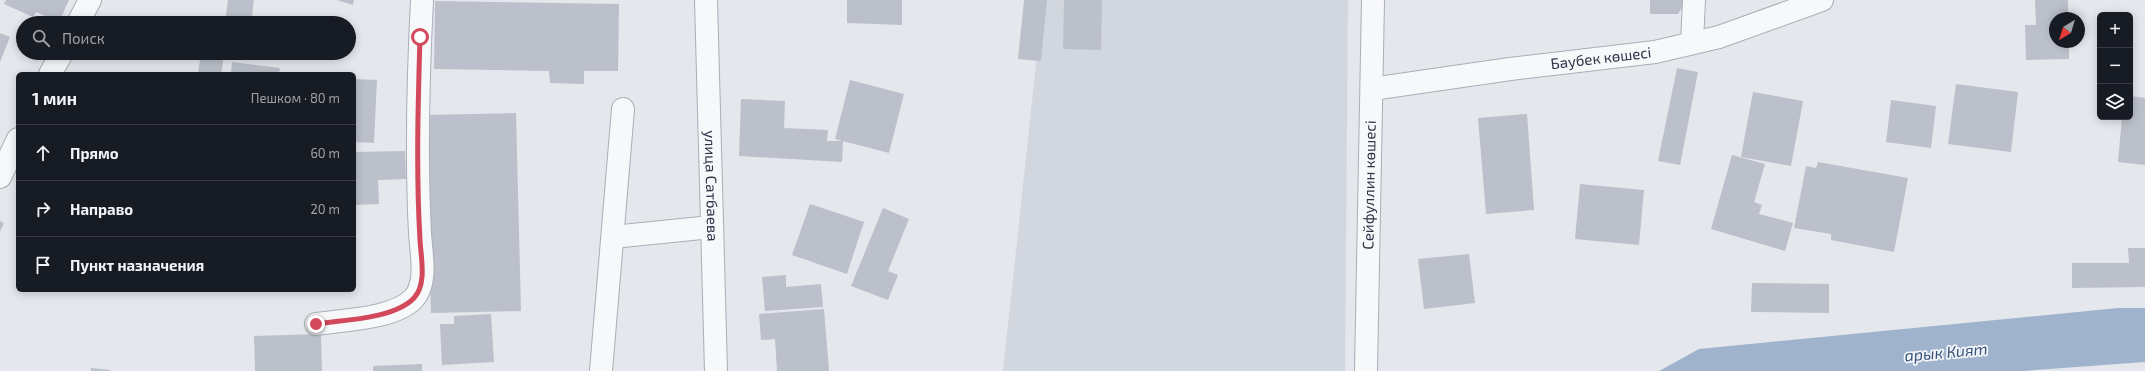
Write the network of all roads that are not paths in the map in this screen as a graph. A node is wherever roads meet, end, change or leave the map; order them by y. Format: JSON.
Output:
{"nodes":[{"id":1,"x":90,"y":0,"type":"edge"},
{"id":2,"x":422,"y":0,"type":"edge"},
{"id":3,"x":706,"y":0,"type":"edge"},
{"id":4,"x":1373,"y":0,"type":"edge"},
{"id":5,"x":1694,"y":0,"type":"edge"},
{"id":6,"x":1822,"y":0,"type":"edge"},
{"id":7,"x":82,"y":16,"type":"edge"},
{"id":8,"x":1692,"y":43,"type":"junction"},
{"id":9,"x":58,"y":60,"type":"edge"},
{"id":10,"x":51,"y":72,"type":"edge"},
{"id":11,"x":1372,"y":89,"type":"junction"},
{"id":12,"x":623,"y":108,"type":"dead end"},
{"id":13,"x":16,"y":143,"type":"edge"},
{"id":14,"x":0,"y":177,"type":"edge"},
{"id":15,"x":711,"y":227,"type":"junction"},
{"id":16,"x":613,"y":237,"type":"junction"},
{"id":17,"x":316,"y":324,"type":"dead end"},
{"id":18,"x":601,"y":371,"type":"edge"},
{"id":19,"x":716,"y":371,"type":"edge"},
{"id":20,"x":1366,"y":371,"type":"edge"}],
"edges":[{"from":1,"to":7,"type":"street"},
{"from":2,"to":17,"type":"street"},
{"from":3,"to":15,"type":"street","name":"улица Сатбаева"},
{"from":4,"to":11,"type":"street","name":"Сейфуллин көшесі"},
{"from":5,"to":8,"type":"street"},
{"from":6,"to":8,"type":"street","name":"Баубек көшесі"},
{"from":8,"to":11,"type":"street","name":"Баубек көшесі"},
{"from":9,"to":10,"type":"street"},
{"from":11,"to":20,"type":"street","name":"Сейфуллин көшесі"},
{"from":12,"to":16,"type":"street"},
{"from":13,"to":14,"type":"street"},
{"from":15,"to":16,"type":"street"},
{"from":15,"to":19,"type":"street","name":"улица Сатбаева"},
{"from":16,"to":18,"type":"street"}]}
